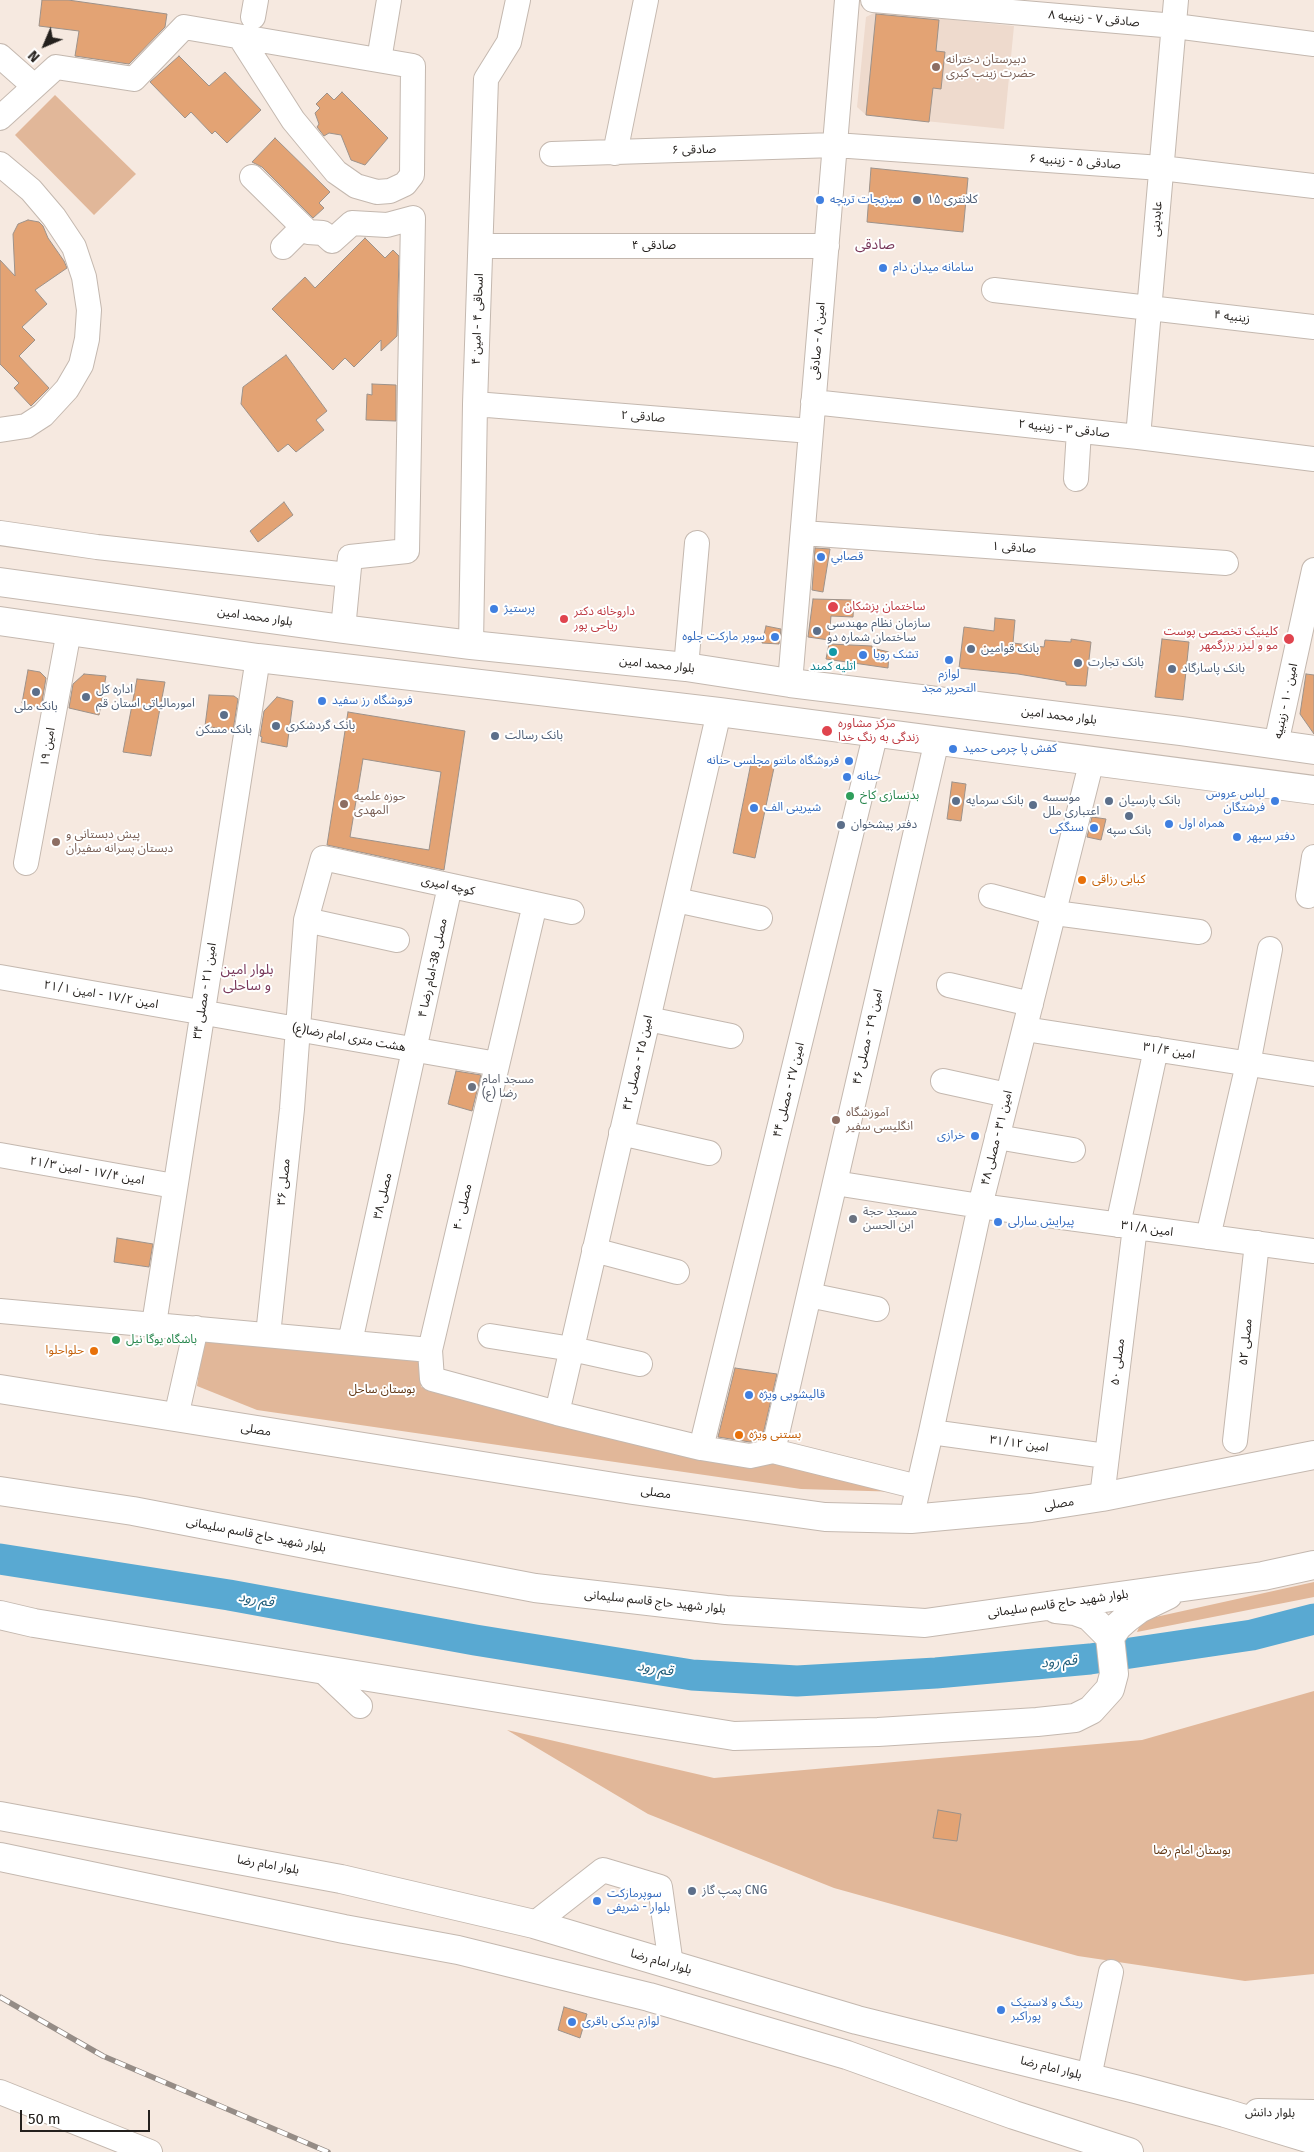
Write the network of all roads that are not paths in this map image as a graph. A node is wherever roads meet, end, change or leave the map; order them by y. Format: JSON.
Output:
{"nodes":[{"id":1,"x":389,"y":0,"type":"edge"},
{"id":2,"x":518,"y":0,"type":"edge"},
{"id":3,"x":646,"y":0,"type":"edge"},
{"id":4,"x":847,"y":0,"type":"edge"},
{"id":5,"x":873,"y":0,"type":"edge"},
{"id":6,"x":1176,"y":0,"type":"edge"},
{"id":7,"x":1174,"y":26,"type":"junction"},
{"id":8,"x":240,"y":37,"type":"junction"},
{"id":9,"x":1314,"y":44,"type":"edge"},
{"id":10,"x":381,"y":50,"type":"junction"},
{"id":11,"x":0,"y":56,"type":"edge"},
{"id":12,"x":34,"y":86,"type":"junction"},
{"id":13,"x":0,"y":118,"type":"edge"},
{"id":14,"x":835,"y":146,"type":"junction"},
{"id":15,"x":615,"y":152,"type":"junction"},
{"id":16,"x":552,"y":154,"type":"dead end"},
{"id":17,"x":0,"y":164,"type":"edge"},
{"id":18,"x":1161,"y":168,"type":"junction"},
{"id":19,"x":252,"y":177,"type":"dead end"},
{"id":20,"x":1314,"y":186,"type":"edge"},
{"id":21,"x":303,"y":227,"type":"junction"},
{"id":22,"x":481,"y":246,"type":"junction"},
{"id":23,"x":827,"y":246,"type":"junction"},
{"id":24,"x":283,"y":247,"type":"dead end"},
{"id":25,"x":994,"y":290,"type":"dead end"},
{"id":26,"x":1151,"y":307,"type":"junction"},
{"id":27,"x":1314,"y":327,"type":"edge"},
{"id":28,"x":813,"y":402,"type":"junction"},
{"id":29,"x":475,"y":404,"type":"junction"},
{"id":30,"x":0,"y":430,"type":"edge"},
{"id":31,"x":811,"y":431,"type":"junction"},
{"id":32,"x":1079,"y":431,"type":"junction"},
{"id":33,"x":1138,"y":437,"type":"junction"},
{"id":34,"x":1314,"y":459,"type":"edge"},
{"id":35,"x":1076,"y":479,"type":"dead end"},
{"id":36,"x":0,"y":533,"type":"edge"},
{"id":37,"x":803,"y":533,"type":"junction"},
{"id":38,"x":697,"y":543,"type":"dead end"},
{"id":39,"x":1226,"y":564,"type":"dead end"},
{"id":40,"x":1314,"y":570,"type":"edge"},
{"id":41,"x":348,"y":574,"type":"junction"},
{"id":42,"x":0,"y":582,"type":"edge"},
{"id":43,"x":0,"y":621,"type":"edge"},
{"id":44,"x":343,"y":629,"type":"junction"},
{"id":45,"x":69,"y":631,"type":"junction"},
{"id":46,"x":471,"y":645,"type":"junction"},
{"id":47,"x":258,"y":658,"type":"junction"},
{"id":48,"x":686,"y":668,"type":"junction"},
{"id":49,"x":790,"y":683,"type":"junction"},
{"id":50,"x":719,"y":712,"type":"junction"},
{"id":51,"x":787,"y":721,"type":"junction"},
{"id":52,"x":876,"y":732,"type":"junction"},
{"id":53,"x":937,"y":740,"type":"junction"},
{"id":54,"x":1276,"y":744,"type":"junction"},
{"id":55,"x":1314,"y":750,"type":"edge"},
{"id":56,"x":1092,"y":760,"type":"junction"},
{"id":57,"x":1314,"y":790,"type":"edge"},
{"id":58,"x":1314,"y":857,"type":"edge"},
{"id":59,"x":323,"y":858,"type":"joint"},
{"id":60,"x":26,"y":863,"type":"dead end"},
{"id":61,"x":450,"y":886,"type":"junction"},
{"id":62,"x":991,"y":896,"type":"dead end"},
{"id":63,"x":1308,"y":896,"type":"dead end"},
{"id":64,"x":676,"y":900,"type":"junction"},
{"id":65,"x":535,"y":904,"type":"junction"},
{"id":66,"x":572,"y":912,"type":"dead end"},
{"id":67,"x":1055,"y":913,"type":"junction"},
{"id":68,"x":760,"y":918,"type":"dead end"},
{"id":69,"x":306,"y":920,"type":"junction"},
{"id":70,"x":1199,"y":932,"type":"dead end"},
{"id":71,"x":397,"y":940,"type":"dead end"},
{"id":72,"x":1270,"y":949,"type":"dead end"},
{"id":73,"x":0,"y":977,"type":"edge"},
{"id":74,"x":950,"y":985,"type":"dead end"},
{"id":75,"x":1031,"y":1004,"type":"junction"},
{"id":76,"x":202,"y":1012,"type":"junction"},
{"id":77,"x":648,"y":1019,"type":"junction"},
{"id":78,"x":299,"y":1029,"type":"junction"},
{"id":79,"x":1025,"y":1029,"type":"junction"},
{"id":80,"x":731,"y":1036,"type":"dead end"},
{"id":81,"x":416,"y":1049,"type":"junction"},
{"id":82,"x":1156,"y":1049,"type":"junction"},
{"id":83,"x":497,"y":1064,"type":"junction"},
{"id":84,"x":1248,"y":1064,"type":"junction"},
{"id":85,"x":1314,"y":1074,"type":"edge"},
{"id":86,"x":943,"y":1081,"type":"dead end"},
{"id":87,"x":1007,"y":1095,"type":"junction"},
{"id":88,"x":621,"y":1133,"type":"junction"},
{"id":89,"x":997,"y":1137,"type":"junction"},
{"id":90,"x":1073,"y":1150,"type":"dead end"},
{"id":91,"x":709,"y":1154,"type":"dead end"},
{"id":92,"x":0,"y":1155,"type":"edge"},
{"id":93,"x":835,"y":1183,"type":"junction"},
{"id":94,"x":174,"y":1186,"type":"junction"},
{"id":95,"x":980,"y":1206,"type":"junction"},
{"id":96,"x":1126,"y":1226,"type":"junction"},
{"id":97,"x":1208,"y":1237,"type":"junction"},
{"id":98,"x":1257,"y":1243,"type":"junction"},
{"id":99,"x":594,"y":1250,"type":"junction"},
{"id":100,"x":1314,"y":1251,"type":"edge"},
{"id":101,"x":677,"y":1272,"type":"dead end"},
{"id":102,"x":809,"y":1295,"type":"junction"},
{"id":103,"x":877,"y":1308,"type":"dead end"},
{"id":104,"x":0,"y":1311,"type":"edge"},
{"id":105,"x":154,"y":1324,"type":"junction"},
{"id":106,"x":196,"y":1328,"type":"junction"},
{"id":107,"x":268,"y":1335,"type":"junction"},
{"id":108,"x":490,"y":1336,"type":"dead end"},
{"id":109,"x":350,"y":1342,"type":"junction"},
{"id":110,"x":572,"y":1349,"type":"junction"},
{"id":111,"x":430,"y":1350,"type":"junction"},
{"id":112,"x":640,"y":1364,"type":"dead end"},
{"id":113,"x":0,"y":1389,"type":"edge"},
{"id":114,"x":557,"y":1413,"type":"junction"},
{"id":115,"x":176,"y":1417,"type":"junction"},
{"id":116,"x":931,"y":1432,"type":"junction"},
{"id":117,"x":1235,"y":1441,"type":"dead end"},
{"id":118,"x":701,"y":1448,"type":"junction"},
{"id":119,"x":773,"y":1451,"type":"junction"},
{"id":120,"x":1314,"y":1455,"type":"edge"},
{"id":121,"x":1106,"y":1456,"type":"junction"},
{"id":122,"x":918,"y":1487,"type":"junction"},
{"id":123,"x":0,"y":1492,"type":"edge"},
{"id":124,"x":1102,"y":1497,"type":"junction"},
{"id":125,"x":911,"y":1518,"type":"junction"},
{"id":126,"x":1314,"y":1565,"type":"edge"},
{"id":127,"x":1188,"y":1585,"type":"junction"},
{"id":128,"x":1032,"y":1607,"type":"junction"},
{"id":129,"x":6,"y":1617,"type":"edge"},
{"id":130,"x":1110,"y":1637,"type":"junction"},
{"id":131,"x":322,"y":1670,"type":"junction"},
{"id":132,"x":360,"y":1706,"type":"dead end"},
{"id":133,"x":0,"y":1816,"type":"edge"},
{"id":134,"x":0,"y":1857,"type":"edge"},
{"id":135,"x":534,"y":1924,"type":"junction"},
{"id":136,"x":670,"y":1965,"type":"junction"},
{"id":137,"x":1110,"y":1972,"type":"dead end"},
{"id":138,"x":1089,"y":2077,"type":"junction"},
{"id":139,"x":0,"y":2092,"type":"edge"},
{"id":140,"x":1225,"y":2113,"type":"junction"},
{"id":141,"x":1314,"y":2114,"type":"edge"},
{"id":142,"x":1314,"y":2140,"type":"edge"},
{"id":143,"x":150,"y":2152,"type":"edge"},
{"id":144,"x":1130,"y":2152,"type":"edge"}],
"edges":[{"from":1,"to":10,"type":"street"},
{"from":2,"to":22,"type":"street","name":"اسحاقی ۴ - امین ۴"},
{"from":3,"to":15,"type":"street"},
{"from":4,"to":14,"type":"street","name":"امین ۸ - صادقی"},
{"from":5,"to":7,"type":"street","name":"صادقی ۷ - زینبیه ۸"},
{"from":6,"to":7,"type":"street","name":"عابدینی"},
{"from":7,"to":9,"type":"street","name":"صادقی ۷ - زینبیه ۸"},
{"from":7,"to":18,"type":"street","name":"عابدینی"},
{"from":8,"to":10,"type":"street"},
{"from":8,"to":10,"type":"street"},
{"from":8,"to":12,"type":"street"},
{"from":11,"to":12,"type":"street"},
{"from":12,"to":13,"type":"street"},
{"from":14,"to":15,"type":"street","name":"صادقی ۶"},
{"from":14,"to":18,"type":"street","name":"صادقی ۵ - زینبیه ۶"},
{"from":14,"to":23,"type":"street","name":"امین ۸ - صادقی"},
{"from":15,"to":16,"type":"street","name":"صادقی ۶"},
{"from":17,"to":30,"type":"street"},
{"from":18,"to":20,"type":"street","name":"صادقی ۵ - زینبیه ۶"},
{"from":18,"to":26,"type":"street","name":"عابدینی"},
{"from":19,"to":21,"type":"street"},
{"from":21,"to":24,"type":"street"},
{"from":21,"to":41,"type":"street"},
{"from":22,"to":23,"type":"street","name":"صادقی ۴"},
{"from":22,"to":29,"type":"street","name":"اسحاقی ۴ - امین ۴"},
{"from":23,"to":28,"type":"street","name":"امین ۸ - صادقی"},
{"from":25,"to":26,"type":"street","name":"زینبیه ۴"},
{"from":26,"to":27,"type":"street","name":"زینبیه ۴"},
{"from":26,"to":33,"type":"street","name":"عابدینی"},
{"from":28,"to":31,"type":"street","name":"امین ۸ - صادقی"},
{"from":28,"to":32,"type":"street","name":"صادقی ۳ - زینبیه ۲"},
{"from":29,"to":31,"type":"street","name":"صادقی ۲"},
{"from":29,"to":46,"type":"street","name":"اسحاقی ۴ - امین ۴"},
{"from":31,"to":37,"type":"street","name":"امین ۸ - صادقی"},
{"from":32,"to":33,"type":"street","name":"صادقی ۳ - زینبیه ۲"},
{"from":32,"to":35,"type":"street"},
{"from":33,"to":34,"type":"street","name":"صادقی ۳ - زینبیه ۲"},
{"from":36,"to":41,"type":"street"},
{"from":37,"to":39,"type":"street","name":"صادقی ۱"},
{"from":37,"to":49,"type":"street","name":"امین ۸ - صادقی"},
{"from":38,"to":48,"type":"street"},
{"from":40,"to":54,"type":"street","name":"امین ۱۰ - زینبیه"},
{"from":41,"to":44,"type":"street"},
{"from":42,"to":44,"type":"main road","name":"بلوار محمد امین"},
{"from":43,"to":45,"type":"main road"},
{"from":44,"to":46,"type":"main road","name":"بلوار محمد امین"},
{"from":45,"to":47,"type":"main road"},
{"from":45,"to":60,"type":"street","name":"امین ۱۹"},
{"from":46,"to":48,"type":"main road","name":"بلوار محمد امین"},
{"from":47,"to":50,"type":"main road"},
{"from":47,"to":76,"type":"street","name":"امین ۲۱ - مصلی ۳۴"},
{"from":48,"to":49,"type":"main road","name":"بلوار محمد امین"},
{"from":49,"to":51,"type":"main road"},
{"from":49,"to":54,"type":"main road","name":"بلوار محمد امین"},
{"from":50,"to":51,"type":"main road"},
{"from":50,"to":64,"type":"street","name":"امین ۲۵ - مصلی ۴۲"},
{"from":51,"to":52,"type":"main road"},
{"from":52,"to":53,"type":"main road"},
{"from":52,"to":118,"type":"street","name":"امین ۲۷ - مصلی ۴۴"},
{"from":53,"to":56,"type":"main road"},
{"from":53,"to":93,"type":"street","name":"امین ۲۹ - مصلی ۴۶"},
{"from":54,"to":55,"type":"main road","name":"بلوار محمد امین"},
{"from":56,"to":57,"type":"main road"},
{"from":56,"to":67,"type":"street","name":"امین ۳۱ - مصلی ۴۸"},
{"from":58,"to":63,"type":"street"},
{"from":59,"to":61,"type":"street","name":"کوچه امیری"},
{"from":59,"to":69,"type":"street","name":"مصلی ۳۶"},
{"from":61,"to":65,"type":"street","name":"کوچه امیری"},
{"from":61,"to":81,"type":"street","name":"مصلی 38-امام رضا ۴"},
{"from":62,"to":67,"type":"street"},
{"from":64,"to":68,"type":"street"},
{"from":64,"to":77,"type":"street","name":"امین ۲۵ - مصلی ۴۲"},
{"from":65,"to":66,"type":"street","name":"کوچه امیری"},
{"from":65,"to":83,"type":"street","name":"مصلی ۴۰"},
{"from":67,"to":70,"type":"street"},
{"from":67,"to":75,"type":"street","name":"امین ۳۱ - مصلی ۴۸"},
{"from":69,"to":71,"type":"street"},
{"from":69,"to":78,"type":"street","name":"مصلی ۳۶"},
{"from":72,"to":84,"type":"street"},
{"from":73,"to":76,"type":"street","name":"امین ۱۷/۲ - امین ۲۱/۱"},
{"from":74,"to":75,"type":"street"},
{"from":75,"to":79,"type":"street","name":"امین ۳۱ - مصلی ۴۸"},
{"from":76,"to":78,"type":"street","name":"هشت متری امام رضا(ع)"},
{"from":76,"to":94,"type":"street","name":"امین ۲۱ - مصلی ۳۴"},
{"from":77,"to":80,"type":"street"},
{"from":77,"to":88,"type":"street","name":"امین ۲۵ - مصلی ۴۲"},
{"from":78,"to":81,"type":"street","name":"هشت متری امام رضا(ع)"},
{"from":78,"to":107,"type":"street","name":"مصلی ۳۶"},
{"from":79,"to":82,"type":"street","name":"امین ۳۱/۴"},
{"from":79,"to":87,"type":"street","name":"امین ۳۱ - مصلی ۴۸"},
{"from":81,"to":83,"type":"street","name":"هشت متری امام رضا(ع)"},
{"from":81,"to":109,"type":"street","name":"مصلی ۳۸"},
{"from":82,"to":84,"type":"street","name":"امین ۳۱/۴"},
{"from":82,"to":96,"type":"street","name":"مصلی ۵۰"},
{"from":83,"to":111,"type":"street","name":"مصلی ۴۰"},
{"from":84,"to":85,"type":"street","name":"امین ۳۱/۴"},
{"from":84,"to":97,"type":"street"},
{"from":86,"to":87,"type":"street"},
{"from":87,"to":89,"type":"street","name":"امین ۳۱ - مصلی ۴۸"},
{"from":88,"to":91,"type":"street"},
{"from":88,"to":99,"type":"street","name":"امین ۲۵ - مصلی ۴۲"},
{"from":89,"to":90,"type":"street"},
{"from":89,"to":95,"type":"street","name":"امین ۳۱ - مصلی ۴۸"},
{"from":92,"to":94,"type":"street","name":"امین ۱۷/۴ - امین ۲۱/۳"},
{"from":93,"to":95,"type":"street","name":"امین ۳۱/۸"},
{"from":93,"to":102,"type":"street","name":"امین ۲۹ - مصلی ۴۶"},
{"from":94,"to":105,"type":"street","name":"امین ۲۱ - مصلی ۳۴"},
{"from":95,"to":96,"type":"street","name":"امین ۳۱/۸"},
{"from":95,"to":116,"type":"street","name":"امین ۳۱ - مصلی ۴۸"},
{"from":96,"to":97,"type":"street","name":"امین ۳۱/۸"},
{"from":96,"to":121,"type":"street","name":"مصلی ۵۰"},
{"from":97,"to":98,"type":"street","name":"امین ۳۱/۸"},
{"from":98,"to":100,"type":"street","name":"امین ۳۱/۸"},
{"from":98,"to":117,"type":"street","name":"مصلی ۵۲"},
{"from":99,"to":101,"type":"street"},
{"from":99,"to":110,"type":"street","name":"امین ۲۵ - مصلی ۴۲"},
{"from":102,"to":103,"type":"street"},
{"from":102,"to":119,"type":"street","name":"امین ۲۹ - مصلی ۴۶"},
{"from":104,"to":105,"type":"street"},
{"from":105,"to":106,"type":"street"},
{"from":106,"to":107,"type":"street"},
{"from":106,"to":115,"type":"street"},
{"from":107,"to":109,"type":"street"},
{"from":108,"to":110,"type":"street"},
{"from":109,"to":111,"type":"street"},
{"from":110,"to":112,"type":"street"},
{"from":110,"to":114,"type":"street","name":"امین ۲۵ - مصلی ۴۲"},
{"from":111,"to":114,"type":"street","name":"مصلی ۴۰"},
{"from":113,"to":115,"type":"main road","name":"مصلی"},
{"from":114,"to":118,"type":"street"},
{"from":115,"to":125,"type":"main road","name":"مصلی"},
{"from":116,"to":121,"type":"street","name":"امین ۳۱/۱۲"},
{"from":116,"to":122,"type":"street","name":"امین ۳۱ - مصلی ۴۸"},
{"from":118,"to":119,"type":"street"},
{"from":119,"to":122,"type":"street"},
{"from":120,"to":124,"type":"main road","name":"مصلی"},
{"from":121,"to":124,"type":"street","name":"مصلی ۵۰"},
{"from":122,"to":125,"type":"street","name":"امین ۳۱ - مصلی ۴۸"},
{"from":123,"to":128,"type":"main road","name":"بلوار شهید حاج قاسم سلیمانی"},
{"from":124,"to":125,"type":"main road","name":"مصلی"},
{"from":126,"to":127,"type":"main road","name":"بلوار شهید حاج قاسم سلیمانی"},
{"from":127,"to":128,"type":"main road","name":"بلوار شهید حاج قاسم سلیمانی"},
{"from":127,"to":130,"type":"main road"},
{"from":128,"to":130,"type":"main road"},
{"from":129,"to":131,"type":"main road"},
{"from":130,"to":131,"type":"main road"},
{"from":131,"to":132,"type":"street"},
{"from":133,"to":135,"type":"main road","name":"بلوار امام رضا"},
{"from":134,"to":144,"type":"main road"},
{"from":135,"to":136,"type":"main road","name":"بلوار امام رضا"},
{"from":135,"to":136,"type":"street"},
{"from":136,"to":138,"type":"main road","name":"بلوار امام رضا"},
{"from":137,"to":138,"type":"street"},
{"from":138,"to":140,"type":"main road","name":"بلوار امام رضا"},
{"from":139,"to":143,"type":"street"},
{"from":140,"to":141,"type":"main road","name":"بلوار دانش"},
{"from":140,"to":142,"type":"main road","name":"بلوار امام رضا"}]}
